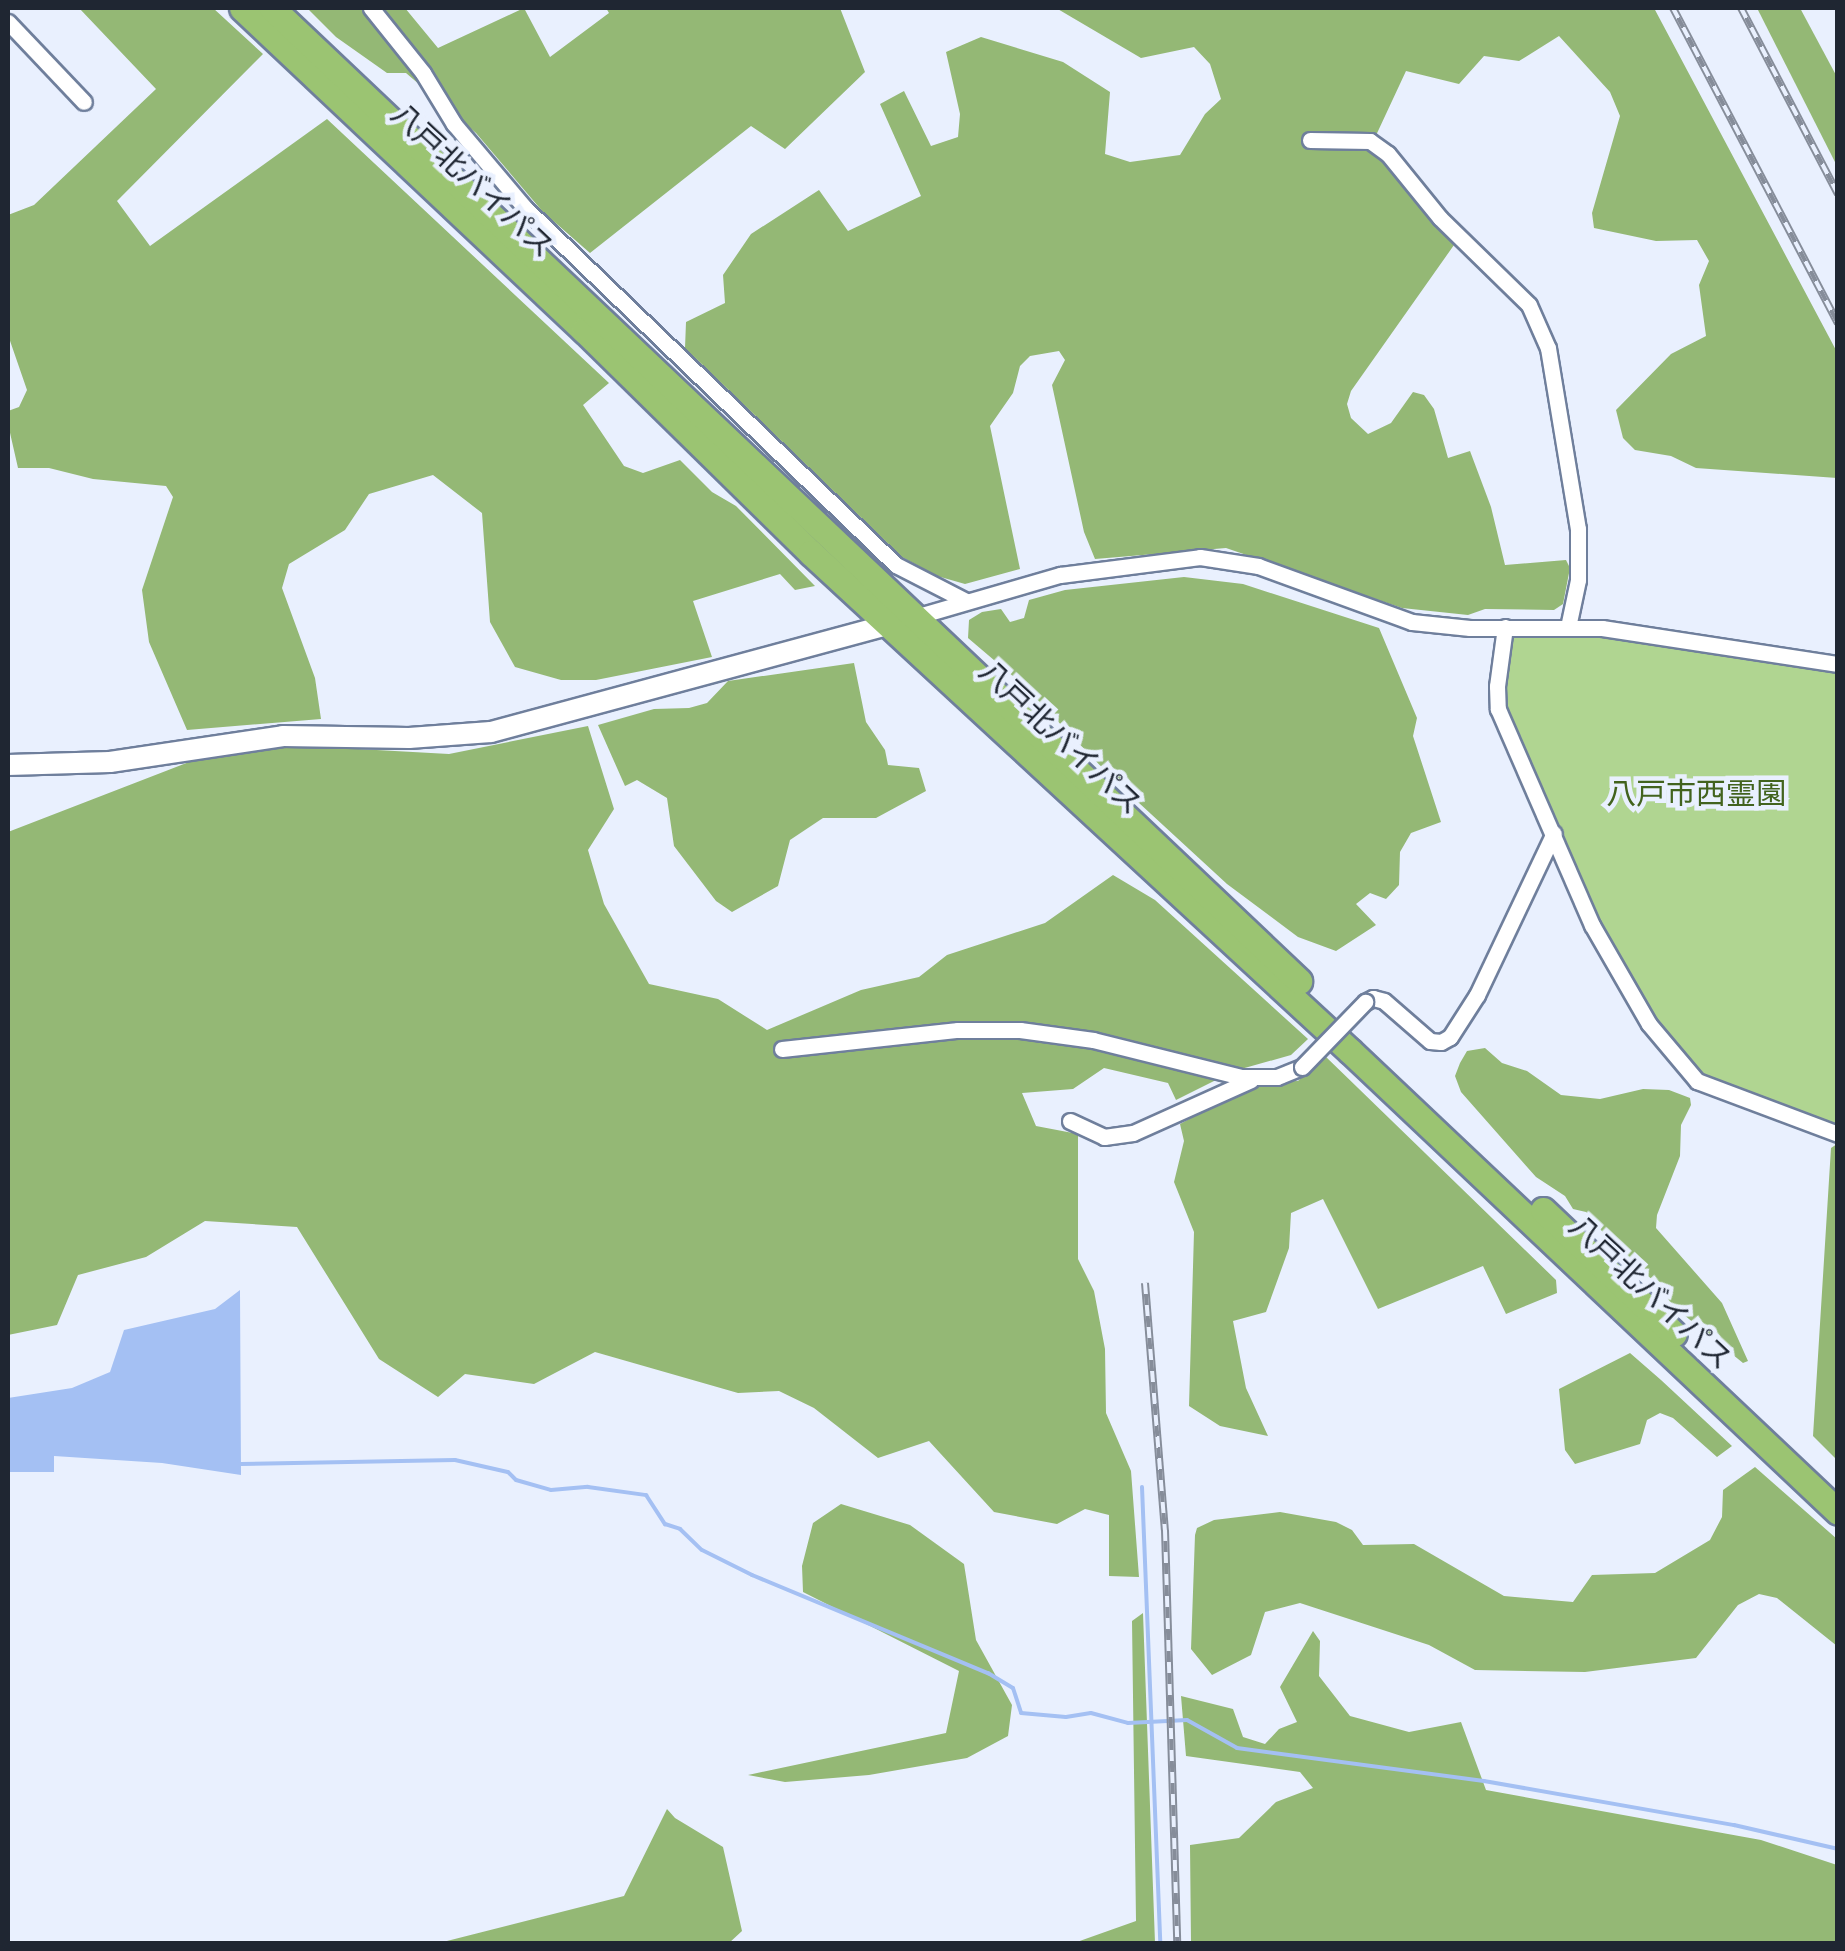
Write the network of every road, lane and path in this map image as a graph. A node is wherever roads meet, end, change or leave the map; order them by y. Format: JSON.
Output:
{"nodes":[{"id":1,"x":242,"y":8,"type":"edge"},
{"id":2,"x":272,"y":8,"type":"edge"},
{"id":3,"x":371,"y":8,"type":"edge"},
{"id":4,"x":8,"y":22,"type":"edge"},
{"id":5,"x":84,"y":102,"type":"dead end"},
{"id":6,"x":1310,"y":140,"type":"dead end"},
{"id":7,"x":966,"y":601,"type":"junction"},
{"id":8,"x":904,"y":621,"type":"junction"},
{"id":9,"x":1505,"y":627,"type":"junction"},
{"id":10,"x":1568,"y":628,"type":"junction"},
{"id":11,"x":1838,"y":664,"type":"edge"},
{"id":12,"x":8,"y":766,"type":"edge"},
{"id":13,"x":1554,"y":832,"type":"junction"},
{"id":14,"x":782,"y":1049,"type":"dead end"},
{"id":15,"x":1259,"y":1076,"type":"junction"},
{"id":16,"x":1070,"y":1121,"type":"dead end"},
{"id":17,"x":1838,"y":1134,"type":"edge"},
{"id":18,"x":1838,"y":1488,"type":"edge"},
{"id":19,"x":1838,"y":1512,"type":"edge"}],
"edges":[{"from":1,"to":8,"type":"highway","name":"八戸北バイパス"},
{"from":2,"to":8,"type":"highway","name":"八戸北バイパス"},
{"from":3,"to":7,"type":"street"},
{"from":4,"to":5,"type":"street"},
{"from":6,"to":10,"type":"street"},
{"from":7,"to":8,"type":"street"},
{"from":7,"to":9,"type":"street"},
{"from":8,"to":12,"type":"street"},
{"from":8,"to":18,"type":"highway","name":"八戸北バイパス"},
{"from":8,"to":19,"type":"highway","name":"八戸北バイパス"},
{"from":9,"to":10,"type":"street"},
{"from":9,"to":13,"type":"street"},
{"from":10,"to":11,"type":"street"},
{"from":13,"to":15,"type":"street","bridge":true},
{"from":13,"to":17,"type":"street"},
{"from":14,"to":15,"type":"street"},
{"from":15,"to":16,"type":"street"}]}
